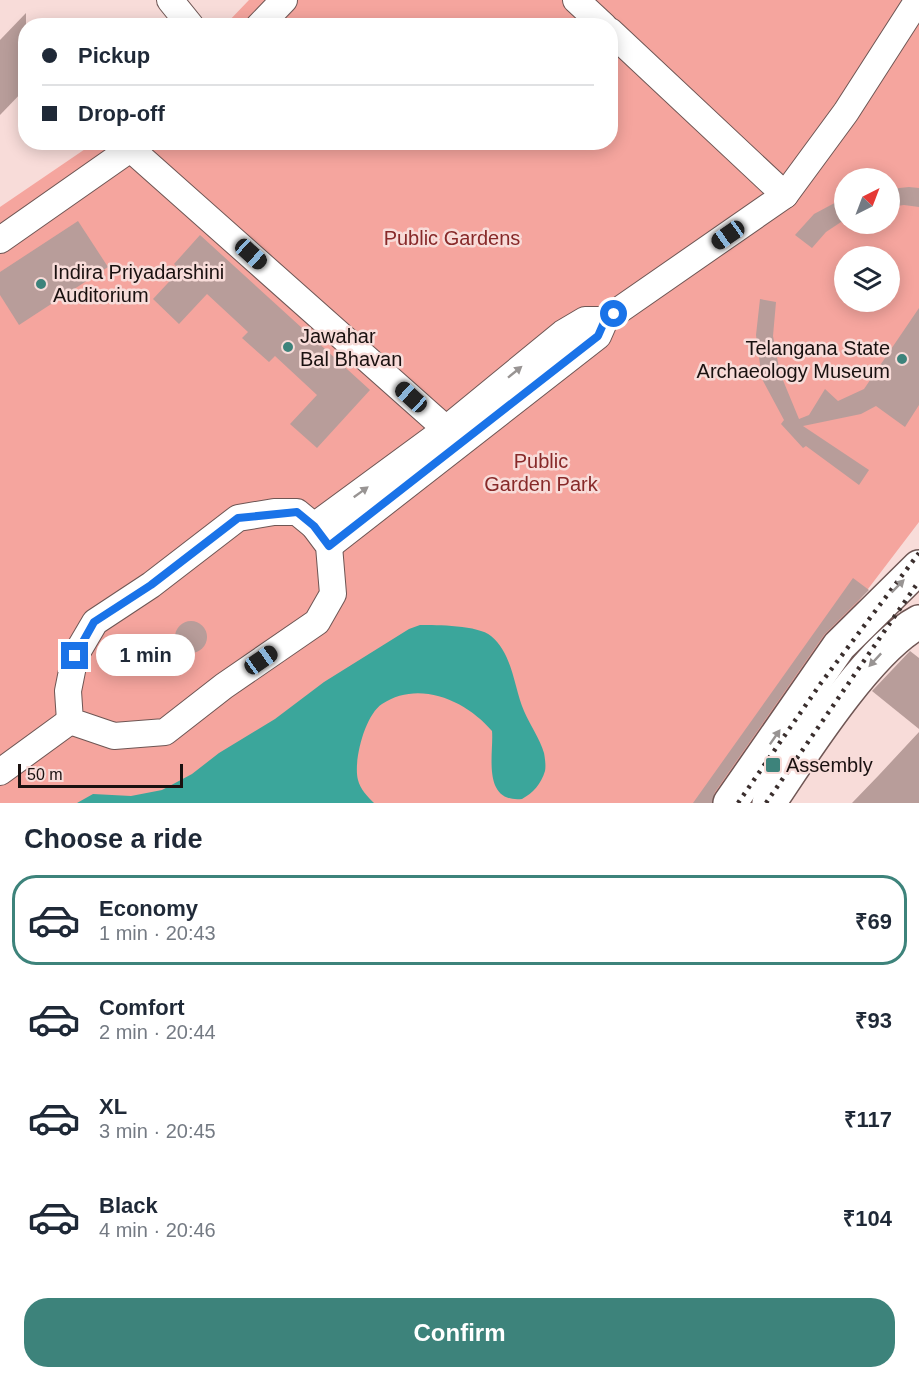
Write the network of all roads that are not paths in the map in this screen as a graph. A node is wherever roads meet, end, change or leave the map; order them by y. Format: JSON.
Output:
{"nodes":[{"id":1,"x":170,"y":0,"type":"edge"},
{"id":2,"x":284,"y":0,"type":"edge"},
{"id":3,"x":576,"y":0,"type":"edge"},
{"id":4,"x":918,"y":0,"type":"edge"},
{"id":5,"x":185,"y":18,"type":"edge"},
{"id":6,"x":267,"y":18,"type":"edge"},
{"id":7,"x":595,"y":18,"type":"edge"},
{"id":8,"x":618,"y":38,"type":"edge"},
{"id":9,"x":130,"y":150,"type":"edge"},
{"id":10,"x":140,"y":150,"type":"edge"},
{"id":11,"x":785,"y":195,"type":"junction"},
{"id":12,"x":0,"y":240,"type":"edge"},
{"id":13,"x":605,"y":320,"type":"junction"},
{"id":14,"x":446,"y":429,"type":"junction"},
{"id":15,"x":314,"y":526,"type":"junction"},
{"id":16,"x":329,"y":546,"type":"junction"},
{"id":17,"x":919,"y":567,"type":"edge"},
{"id":18,"x":919,"y":622,"type":"edge"},
{"id":19,"x":70,"y":721,"type":"junction"},
{"id":20,"x":0,"y":772,"type":"edge"},
{"id":21,"x":730,"y":803,"type":"edge"},
{"id":22,"x":769,"y":803,"type":"edge"}],
"edges":[{"from":1,"to":5,"type":"lane"},
{"from":2,"to":6,"type":"lane"},
{"from":3,"to":7,"type":"lane"},
{"from":4,"to":11,"type":"lane"},
{"from":8,"to":11,"type":"lane"},
{"from":9,"to":12,"type":"lane"},
{"from":10,"to":14,"type":"lane"},
{"from":11,"to":13,"type":"lane"},
{"from":14,"to":13,"type":"lane","one_way":true},
{"from":13,"to":16,"type":"lane"},
{"from":15,"to":14,"type":"lane","one_way":true},
{"from":15,"to":16,"type":"lane"},
{"from":15,"to":19,"type":"lane"},
{"from":16,"to":19,"type":"lane"},
{"from":21,"to":17,"type":"highway","one_way":true},
{"from":18,"to":22,"type":"highway","one_way":true},
{"from":19,"to":20,"type":"lane"}]}
